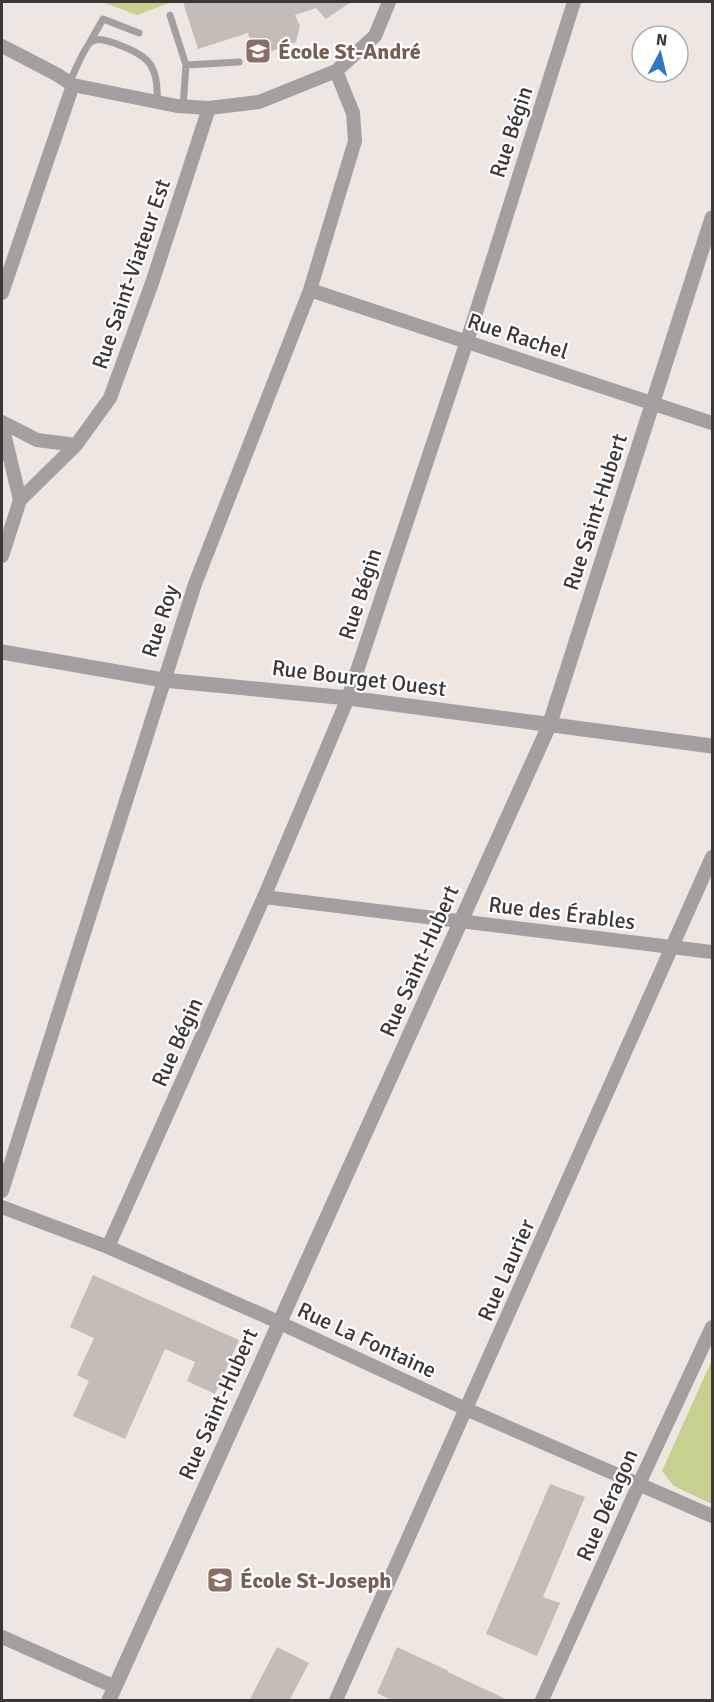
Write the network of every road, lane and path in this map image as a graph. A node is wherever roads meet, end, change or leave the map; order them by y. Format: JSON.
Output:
{"nodes":[{"id":1,"x":390,"y":2,"type":"edge"},
{"id":2,"x":574,"y":2,"type":"edge"},
{"id":3,"x":170,"y":15,"type":"dead end"},
{"id":4,"x":139,"y":33,"type":"dead end"},
{"id":5,"x":89,"y":44,"type":"junction"},
{"id":6,"x":2,"y":46,"type":"edge"},
{"id":7,"x":238,"y":62,"type":"dead end"},
{"id":8,"x":186,"y":65,"type":"junction"},
{"id":9,"x":336,"y":71,"type":"junction"},
{"id":10,"x":71,"y":84,"type":"junction"},
{"id":11,"x":157,"y":103,"type":"junction"},
{"id":12,"x":183,"y":107,"type":"junction"},
{"id":13,"x":209,"y":108,"type":"junction"},
{"id":14,"x":712,"y":218,"type":"edge"},
{"id":15,"x":310,"y":290,"type":"junction"},
{"id":16,"x":2,"y":293,"type":"edge"},
{"id":17,"x":467,"y":342,"type":"junction"},
{"id":18,"x":653,"y":403,"type":"junction"},
{"id":19,"x":712,"y":423,"type":"edge"},
{"id":20,"x":2,"y":424,"type":"edge"},
{"id":21,"x":76,"y":445,"type":"junction"},
{"id":22,"x":20,"y":500,"type":"junction"},
{"id":23,"x":2,"y":556,"type":"edge"},
{"id":24,"x":2,"y":652,"type":"edge"},
{"id":25,"x":163,"y":680,"type":"junction"},
{"id":26,"x":348,"y":698,"type":"junction"},
{"id":27,"x":549,"y":726,"type":"junction"},
{"id":28,"x":712,"y":746,"type":"edge"},
{"id":29,"x":712,"y":857,"type":"edge"},
{"id":30,"x":264,"y":897,"type":"junction"},
{"id":31,"x":461,"y":921,"type":"junction"},
{"id":32,"x":673,"y":948,"type":"junction"},
{"id":33,"x":712,"y":952,"type":"edge"},
{"id":34,"x":2,"y":1191,"type":"edge"},
{"id":35,"x":2,"y":1207,"type":"edge"},
{"id":36,"x":108,"y":1247,"type":"junction"},
{"id":37,"x":279,"y":1323,"type":"junction"},
{"id":38,"x":712,"y":1327,"type":"edge"},
{"id":39,"x":466,"y":1409,"type":"junction"},
{"id":40,"x":639,"y":1484,"type":"junction"},
{"id":41,"x":712,"y":1516,"type":"edge"},
{"id":42,"x":2,"y":1637,"type":"edge"},
{"id":43,"x":112,"y":1694,"type":"edge"},
{"id":44,"x":336,"y":1701,"type":"edge"},
{"id":45,"x":542,"y":1701,"type":"edge"}],
"edges":[{"from":1,"to":9,"type":"street"},
{"from":2,"to":17,"type":"street","name":"Rue Bégin"},
{"from":3,"to":8,"type":"lane"},
{"from":4,"to":5,"type":"lane"},
{"from":5,"to":10,"type":"lane"},
{"from":5,"to":11,"type":"lane"},
{"from":6,"to":10,"type":"street"},
{"from":7,"to":8,"type":"lane"},
{"from":8,"to":12,"type":"lane"},
{"from":9,"to":13,"type":"street"},
{"from":9,"to":15,"type":"street","name":"Rue Roy"},
{"from":10,"to":11,"type":"street"},
{"from":10,"to":16,"type":"street"},
{"from":11,"to":12,"type":"street"},
{"from":12,"to":13,"type":"street"},
{"from":13,"to":21,"type":"street","name":"Rue Saint-Viateur Est"},
{"from":14,"to":18,"type":"street","name":"Rue Saint-Hubert"},
{"from":15,"to":17,"type":"street","name":"Rue Rachel"},
{"from":15,"to":25,"type":"street","name":"Rue Roy"},
{"from":17,"to":18,"type":"street","name":"Rue Rachel"},
{"from":17,"to":26,"type":"street","name":"Rue Bégin"},
{"from":18,"to":19,"type":"street","name":"Rue Rachel"},
{"from":18,"to":27,"type":"street","name":"Rue Saint-Hubert"},
{"from":20,"to":21,"type":"street"},
{"from":20,"to":22,"type":"street"},
{"from":21,"to":22,"type":"street","name":"Rue Saint-Viateur Est"},
{"from":22,"to":23,"type":"street"},
{"from":24,"to":25,"type":"street","name":"Rue Bourget Ouest"},
{"from":25,"to":26,"type":"street","name":"Rue Bourget Ouest"},
{"from":25,"to":34,"type":"street","name":"Rue Roy"},
{"from":26,"to":27,"type":"street","name":"Rue Bourget Ouest"},
{"from":26,"to":30,"type":"street","name":"Rue Bégin"},
{"from":27,"to":28,"type":"street","name":"Rue Bourget Ouest"},
{"from":27,"to":31,"type":"street","name":"Rue Saint-Hubert"},
{"from":29,"to":32,"type":"street","name":"Rue Laurier"},
{"from":30,"to":31,"type":"street","name":"Rue des Érables"},
{"from":30,"to":36,"type":"street","name":"Rue Bégin"},
{"from":31,"to":32,"type":"street","name":"Rue des Érables"},
{"from":31,"to":37,"type":"street","name":"Rue Saint-Hubert"},
{"from":32,"to":33,"type":"street","name":"Rue des Érables"},
{"from":32,"to":39,"type":"street","name":"Rue Laurier"},
{"from":35,"to":36,"type":"street","name":"Rue La Fontaine"},
{"from":36,"to":37,"type":"street","name":"Rue La Fontaine"},
{"from":37,"to":39,"type":"street","name":"Rue La Fontaine"},
{"from":37,"to":43,"type":"street","name":"Rue Saint-Hubert"},
{"from":38,"to":40,"type":"street","name":"Rue Déragon"},
{"from":39,"to":40,"type":"street","name":"Rue La Fontaine"},
{"from":39,"to":44,"type":"street","name":"Rue Laurier"},
{"from":40,"to":41,"type":"street","name":"Rue La Fontaine"},
{"from":40,"to":45,"type":"street","name":"Rue Déragon"},
{"from":42,"to":43,"type":"street"}]}
